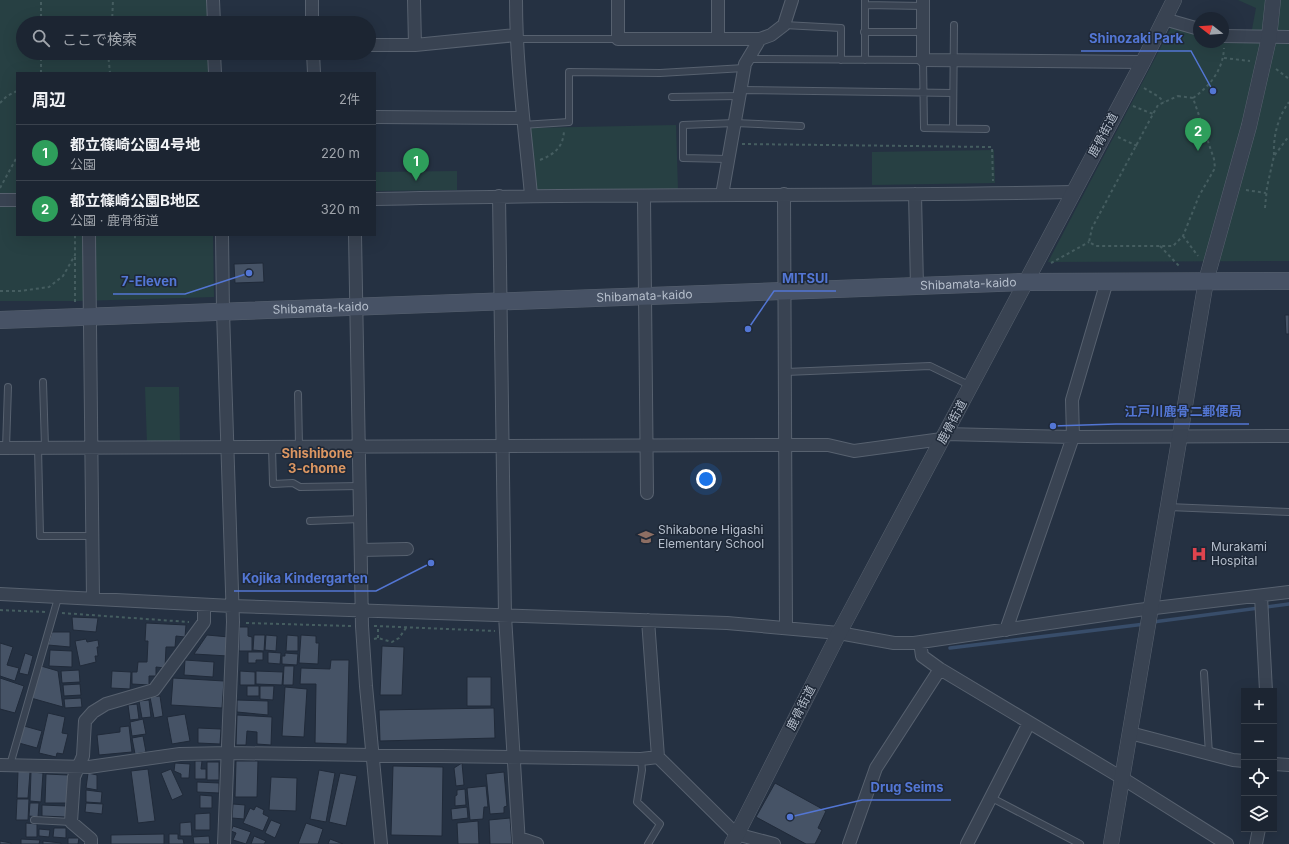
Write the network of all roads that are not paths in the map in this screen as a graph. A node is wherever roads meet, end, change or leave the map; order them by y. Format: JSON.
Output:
{"nodes":[{"id":1,"x":213,"y":0,"type":"edge"},
{"id":2,"x":312,"y":0,"type":"edge"},
{"id":3,"x":414,"y":0,"type":"edge"},
{"id":4,"x":516,"y":0,"type":"edge"},
{"id":5,"x":618,"y":0,"type":"edge"},
{"id":6,"x":718,"y":0,"type":"edge"},
{"id":7,"x":792,"y":0,"type":"edge"},
{"id":8,"x":1174,"y":0,"type":"edge"},
{"id":9,"x":1273,"y":0,"type":"edge"},
{"id":10,"x":865,"y":3,"type":"edge"},
{"id":11,"x":923,"y":3,"type":"edge"},
{"id":12,"x":214,"y":16,"type":"edge"},
{"id":13,"x":312,"y":16,"type":"edge"},
{"id":14,"x":1164,"y":19,"type":"junction"},
{"id":15,"x":784,"y":25,"type":"junction"},
{"id":16,"x":954,"y":25,"type":"dead end"},
{"id":17,"x":1193,"y":27,"type":"edge"},
{"id":18,"x":864,"y":32,"type":"junction"},
{"id":19,"x":923,"y":32,"type":"junction"},
{"id":20,"x":1229,"y":36,"type":"edge"},
{"id":21,"x":516,"y":37,"type":"junction"},
{"id":22,"x":1289,"y":37,"type":"edge"},
{"id":23,"x":1269,"y":38,"type":"junction"},
{"id":24,"x":618,"y":39,"type":"junction"},
{"id":25,"x":718,"y":39,"type":"junction"},
{"id":26,"x":760,"y":39,"type":"junction"},
{"id":27,"x":415,"y":45,"type":"junction"},
{"id":28,"x":376,"y":46,"type":"edge"},
{"id":29,"x":214,"y":60,"type":"edge"},
{"id":30,"x":313,"y":60,"type":"edge"},
{"id":31,"x":841,"y":60,"type":"junction"},
{"id":32,"x":865,"y":60,"type":"junction"},
{"id":33,"x":923,"y":60,"type":"junction"},
{"id":34,"x":953,"y":60,"type":"junction"},
{"id":35,"x":1143,"y":62,"type":"junction"},
{"id":36,"x":746,"y":64,"type":"junction"},
{"id":37,"x":215,"y":72,"type":"edge"},
{"id":38,"x":314,"y":72,"type":"edge"},
{"id":39,"x":923,"y":92,"type":"junction"},
{"id":40,"x":740,"y":93,"type":"junction"},
{"id":41,"x":953,"y":93,"type":"junction"},
{"id":42,"x":672,"y":97,"type":"dead end"},
{"id":43,"x":376,"y":117,"type":"edge"},
{"id":44,"x":522,"y":121,"type":"junction"},
{"id":45,"x":734,"y":123,"type":"junction"},
{"id":46,"x":801,"y":126,"type":"dead end"},
{"id":47,"x":952,"y":128,"type":"junction"},
{"id":48,"x":986,"y":128,"type":"dead end"},
{"id":49,"x":728,"y":159,"type":"junction"},
{"id":50,"x":1073,"y":192,"type":"junction"},
{"id":51,"x":784,"y":194,"type":"junction"},
{"id":52,"x":915,"y":194,"type":"junction"},
{"id":53,"x":531,"y":195,"type":"junction"},
{"id":54,"x":722,"y":195,"type":"junction"},
{"id":55,"x":499,"y":196,"type":"junction"},
{"id":56,"x":644,"y":197,"type":"junction"},
{"id":57,"x":376,"y":199,"type":"edge"},
{"id":58,"x":0,"y":200,"type":"edge"},
{"id":59,"x":16,"y":200,"type":"edge"},
{"id":60,"x":89,"y":236,"type":"edge"},
{"id":61,"x":222,"y":236,"type":"edge"},
{"id":62,"x":355,"y":236,"type":"edge"},
{"id":63,"x":1106,"y":281,"type":"junction"},
{"id":64,"x":1206,"y":281,"type":"junction"},
{"id":65,"x":1289,"y":281,"type":"edge"},
{"id":66,"x":1025,"y":282,"type":"junction"},
{"id":67,"x":917,"y":287,"type":"junction"},
{"id":68,"x":784,"y":292,"type":"junction"},
{"id":69,"x":645,"y":296,"type":"junction"},
{"id":70,"x":500,"y":301,"type":"junction"},
{"id":71,"x":356,"y":306,"type":"junction"},
{"id":72,"x":223,"y":311,"type":"junction"},
{"id":73,"x":90,"y":317,"type":"junction"},
{"id":74,"x":0,"y":320,"type":"edge"},
{"id":75,"x":786,"y":372,"type":"junction"},
{"id":76,"x":43,"y":382,"type":"dead end"},
{"id":77,"x":8,"y":386,"type":"dead end"},
{"id":78,"x":971,"y":386,"type":"junction"},
{"id":79,"x":298,"y":394,"type":"dead end"},
{"id":80,"x":1289,"y":436,"type":"edge"},
{"id":81,"x":944,"y":437,"type":"junction"},
{"id":82,"x":1073,"y":437,"type":"junction"},
{"id":83,"x":1180,"y":437,"type":"junction"},
{"id":84,"x":648,"y":444,"type":"junction"},
{"id":85,"x":360,"y":445,"type":"junction"},
{"id":86,"x":502,"y":445,"type":"junction"},
{"id":87,"x":786,"y":445,"type":"junction"},
{"id":88,"x":228,"y":446,"type":"junction"},
{"id":89,"x":299,"y":446,"type":"junction"},
{"id":90,"x":42,"y":447,"type":"junction"},
{"id":91,"x":91,"y":447,"type":"junction"},
{"id":92,"x":272,"y":447,"type":"junction"},
{"id":93,"x":3,"y":448,"type":"edge"},
{"id":94,"x":360,"y":486,"type":"junction"},
{"id":95,"x":647,"y":493,"type":"dead end"},
{"id":96,"x":1168,"y":507,"type":"junction"},
{"id":97,"x":1289,"y":512,"type":"edge"},
{"id":98,"x":361,"y":519,"type":"junction"},
{"id":99,"x":310,"y":520,"type":"dead end"},
{"id":100,"x":92,"y":536,"type":"junction"},
{"id":101,"x":407,"y":549,"type":"dead end"},
{"id":102,"x":361,"y":550,"type":"junction"},
{"id":103,"x":1289,"y":592,"type":"edge"},
{"id":104,"x":0,"y":594,"type":"edge"},
{"id":105,"x":1261,"y":596,"type":"junction"},
{"id":106,"x":58,"y":598,"type":"junction"},
{"id":107,"x":93,"y":599,"type":"junction"},
{"id":108,"x":204,"y":605,"type":"junction"},
{"id":109,"x":232,"y":606,"type":"junction"},
{"id":110,"x":362,"y":610,"type":"junction"},
{"id":111,"x":1151,"y":610,"type":"junction"},
{"id":112,"x":505,"y":616,"type":"junction"},
{"id":113,"x":648,"y":620,"type":"junction"},
{"id":114,"x":786,"y":628,"type":"junction"},
{"id":115,"x":1006,"y":630,"type":"junction"},
{"id":116,"x":839,"y":633,"type":"junction"},
{"id":117,"x":920,"y":642,"type":"junction"},
{"id":118,"x":940,"y":669,"type":"junction"},
{"id":119,"x":1204,"y":673,"type":"dead end"},
{"id":120,"x":1266,"y":688,"type":"edge"},
{"id":121,"x":1029,"y":723,"type":"junction"},
{"id":122,"x":1130,"y":733,"type":"junction"},
{"id":123,"x":229,"y":753,"type":"junction"},
{"id":124,"x":1209,"y":754,"type":"junction"},
{"id":125,"x":374,"y":755,"type":"junction"},
{"id":126,"x":513,"y":756,"type":"junction"},
{"id":127,"x":658,"y":757,"type":"junction"},
{"id":128,"x":641,"y":759,"type":"junction"},
{"id":129,"x":1241,"y":760,"type":"edge"},
{"id":130,"x":1277,"y":764,"type":"edge"},
{"id":131,"x":5,"y":765,"type":"edge"},
{"id":132,"x":1289,"y":765,"type":"edge"},
{"id":133,"x":78,"y":767,"type":"junction"},
{"id":134,"x":1122,"y":778,"type":"junction"},
{"id":135,"x":990,"y":797,"type":"junction"},
{"id":136,"x":34,"y":820,"type":"dead end"},
{"id":137,"x":71,"y":822,"type":"junction"},
{"id":138,"x":1258,"y":832,"type":"edge"},
{"id":139,"x":734,"y":839,"type":"edge"},
{"id":140,"x":519,"y":841,"type":"edge"},
{"id":141,"x":226,"y":843,"type":"edge"},
{"id":142,"x":91,"y":844,"type":"edge"},
{"id":143,"x":381,"y":844,"type":"edge"},
{"id":144,"x":537,"y":844,"type":"edge"},
{"id":145,"x":648,"y":844,"type":"edge"},
{"id":146,"x":774,"y":844,"type":"edge"},
{"id":147,"x":849,"y":844,"type":"edge"},
{"id":148,"x":967,"y":844,"type":"edge"},
{"id":149,"x":1080,"y":844,"type":"edge"},
{"id":150,"x":1111,"y":844,"type":"edge"},
{"id":151,"x":1227,"y":844,"type":"edge"},
{"id":152,"x":1256,"y":844,"type":"edge"}],
"edges":[{"from":1,"to":12,"type":"street"},
{"from":2,"to":13,"type":"street"},
{"from":3,"to":27,"type":"street"},
{"from":4,"to":21,"type":"street"},
{"from":5,"to":24,"type":"street"},
{"from":6,"to":25,"type":"street"},
{"from":7,"to":15,"type":"street"},
{"from":8,"to":14,"type":"street","name":"鹿骨街道"},
{"from":9,"to":23,"type":"street"},
{"from":10,"to":11,"type":"lane"},
{"from":10,"to":18,"type":"lane"},
{"from":11,"to":19,"type":"street"},
{"from":14,"to":17,"type":"street"},
{"from":14,"to":35,"type":"street","name":"鹿骨街道"},
{"from":15,"to":26,"type":"street"},
{"from":15,"to":31,"type":"lane"},
{"from":16,"to":34,"type":"lane"},
{"from":18,"to":19,"type":"lane"},
{"from":18,"to":32,"type":"lane"},
{"from":19,"to":33,"type":"street"},
{"from":20,"to":23,"type":"street"},
{"from":21,"to":24,"type":"lane"},
{"from":21,"to":27,"type":"street"},
{"from":21,"to":44,"type":"street"},
{"from":22,"to":23,"type":"street"},
{"from":23,"to":64,"type":"street"},
{"from":24,"to":25,"type":"street"},
{"from":25,"to":26,"type":"street"},
{"from":26,"to":36,"type":"street"},
{"from":27,"to":28,"type":"street"},
{"from":29,"to":37,"type":"street"},
{"from":30,"to":38,"type":"street"},
{"from":31,"to":32,"type":"lane"},
{"from":31,"to":36,"type":"lane"},
{"from":32,"to":33,"type":"lane"},
{"from":33,"to":34,"type":"street"},
{"from":33,"to":39,"type":"lane"},
{"from":34,"to":35,"type":"street"},
{"from":34,"to":41,"type":"lane"},
{"from":35,"to":50,"type":"street","name":"鹿骨街道"},
{"from":36,"to":40,"type":"street"},
{"from":36,"to":44,"type":"lane"},
{"from":39,"to":40,"type":"lane"},
{"from":39,"to":41,"type":"lane"},
{"from":39,"to":47,"type":"lane"},
{"from":40,"to":42,"type":"lane"},
{"from":40,"to":45,"type":"street"},
{"from":41,"to":47,"type":"lane"},
{"from":43,"to":44,"type":"street"},
{"from":44,"to":53,"type":"street"},
{"from":45,"to":46,"type":"lane"},
{"from":45,"to":49,"type":"street"},
{"from":45,"to":49,"type":"lane"},
{"from":47,"to":48,"type":"lane"},
{"from":49,"to":54,"type":"street"},
{"from":50,"to":52,"type":"street"},
{"from":50,"to":66,"type":"street","name":"鹿骨街道"},
{"from":51,"to":52,"type":"street"},
{"from":51,"to":54,"type":"street"},
{"from":51,"to":68,"type":"street"},
{"from":52,"to":67,"type":"street"},
{"from":53,"to":55,"type":"street"},
{"from":53,"to":56,"type":"street"},
{"from":54,"to":56,"type":"street"},
{"from":55,"to":57,"type":"street"},
{"from":55,"to":70,"type":"street"},
{"from":56,"to":69,"type":"street"},
{"from":58,"to":59,"type":"street"},
{"from":60,"to":73,"type":"street"},
{"from":61,"to":72,"type":"street"},
{"from":62,"to":71,"type":"street"},
{"from":63,"to":64,"type":"main road","name":"Shibamata-kaido"},
{"from":63,"to":66,"type":"main road","name":"Shibamata-kaido"},
{"from":63,"to":82,"type":"street"},
{"from":64,"to":65,"type":"main road","name":"Shibamata-kaido"},
{"from":64,"to":83,"type":"street"},
{"from":66,"to":67,"type":"main road","name":"Shibamata-kaido"},
{"from":66,"to":78,"type":"street","name":"鹿骨街道"},
{"from":67,"to":68,"type":"main road","name":"Shibamata-kaido"},
{"from":68,"to":69,"type":"main road","name":"Shibamata-kaido"},
{"from":68,"to":75,"type":"street"},
{"from":69,"to":70,"type":"main road","name":"Shibamata-kaido"},
{"from":69,"to":84,"type":"street"},
{"from":70,"to":71,"type":"main road","name":"Shibamata-kaido"},
{"from":70,"to":86,"type":"street"},
{"from":71,"to":72,"type":"main road","name":"Shibamata-kaido"},
{"from":71,"to":85,"type":"street"},
{"from":72,"to":73,"type":"main road","name":"Shibamata-kaido"},
{"from":72,"to":88,"type":"street"},
{"from":73,"to":74,"type":"main road","name":"Shibamata-kaido"},
{"from":73,"to":91,"type":"street"},
{"from":75,"to":78,"type":"lane"},
{"from":75,"to":87,"type":"street"},
{"from":76,"to":90,"type":"lane"},
{"from":77,"to":93,"type":"lane"},
{"from":78,"to":81,"type":"street","name":"鹿骨街道"},
{"from":79,"to":89,"type":"lane"},
{"from":80,"to":83,"type":"street"},
{"from":81,"to":82,"type":"street"},
{"from":81,"to":87,"type":"street"},
{"from":81,"to":116,"type":"street","name":"鹿骨街道"},
{"from":82,"to":83,"type":"street"},
{"from":82,"to":115,"type":"street"},
{"from":83,"to":96,"type":"street"},
{"from":84,"to":86,"type":"street"},
{"from":84,"to":87,"type":"street"},
{"from":84,"to":95,"type":"street"},
{"from":85,"to":86,"type":"street"},
{"from":85,"to":89,"type":"street"},
{"from":85,"to":94,"type":"street"},
{"from":86,"to":112,"type":"street"},
{"from":87,"to":114,"type":"street"},
{"from":88,"to":91,"type":"street"},
{"from":88,"to":92,"type":"street"},
{"from":88,"to":109,"type":"street"},
{"from":89,"to":92,"type":"street"},
{"from":90,"to":91,"type":"street"},
{"from":90,"to":93,"type":"street"},
{"from":90,"to":100,"type":"lane"},
{"from":91,"to":100,"type":"street"},
{"from":92,"to":94,"type":"lane"},
{"from":94,"to":98,"type":"street"},
{"from":96,"to":97,"type":"lane"},
{"from":96,"to":111,"type":"street"},
{"from":98,"to":99,"type":"lane"},
{"from":98,"to":102,"type":"street"},
{"from":100,"to":107,"type":"street"},
{"from":101,"to":102,"type":"street"},
{"from":102,"to":110,"type":"street"},
{"from":103,"to":105,"type":"street"},
{"from":104,"to":106,"type":"street"},
{"from":105,"to":111,"type":"street"},
{"from":105,"to":120,"type":"street"},
{"from":106,"to":107,"type":"street"},
{"from":106,"to":131,"type":"lane"},
{"from":107,"to":108,"type":"street"},
{"from":108,"to":109,"type":"street"},
{"from":108,"to":133,"type":"street"},
{"from":109,"to":110,"type":"street"},
{"from":109,"to":123,"type":"street"},
{"from":110,"to":112,"type":"street"},
{"from":110,"to":125,"type":"street"},
{"from":111,"to":115,"type":"street"},
{"from":111,"to":122,"type":"street"},
{"from":112,"to":113,"type":"street"},
{"from":112,"to":126,"type":"street"},
{"from":113,"to":114,"type":"street"},
{"from":113,"to":127,"type":"street"},
{"from":114,"to":116,"type":"street"},
{"from":115,"to":117,"type":"street"},
{"from":116,"to":117,"type":"street"},
{"from":116,"to":139,"type":"street","name":"鹿骨街道"},
{"from":117,"to":118,"type":"street"},
{"from":118,"to":121,"type":"street"},
{"from":118,"to":147,"type":"street"},
{"from":119,"to":124,"type":"lane"},
{"from":121,"to":134,"type":"street"},
{"from":121,"to":135,"type":"street"},
{"from":122,"to":124,"type":"street"},
{"from":122,"to":134,"type":"street"},
{"from":123,"to":125,"type":"street"},
{"from":123,"to":133,"type":"street"},
{"from":123,"to":141,"type":"street"},
{"from":124,"to":129,"type":"street"},
{"from":125,"to":126,"type":"street"},
{"from":125,"to":143,"type":"street"},
{"from":126,"to":128,"type":"street"},
{"from":126,"to":140,"type":"street"},
{"from":127,"to":128,"type":"street"},
{"from":127,"to":139,"type":"street"},
{"from":128,"to":145,"type":"lane"},
{"from":130,"to":132,"type":"street"},
{"from":131,"to":133,"type":"street"},
{"from":133,"to":137,"type":"street"},
{"from":134,"to":150,"type":"street"},
{"from":134,"to":151,"type":"street"},
{"from":135,"to":148,"type":"street"},
{"from":135,"to":149,"type":"lane"},
{"from":136,"to":137,"type":"lane"},
{"from":137,"to":142,"type":"street"},
{"from":138,"to":152,"type":"street"},
{"from":139,"to":146,"type":"street"},
{"from":140,"to":144,"type":"street"}]}
